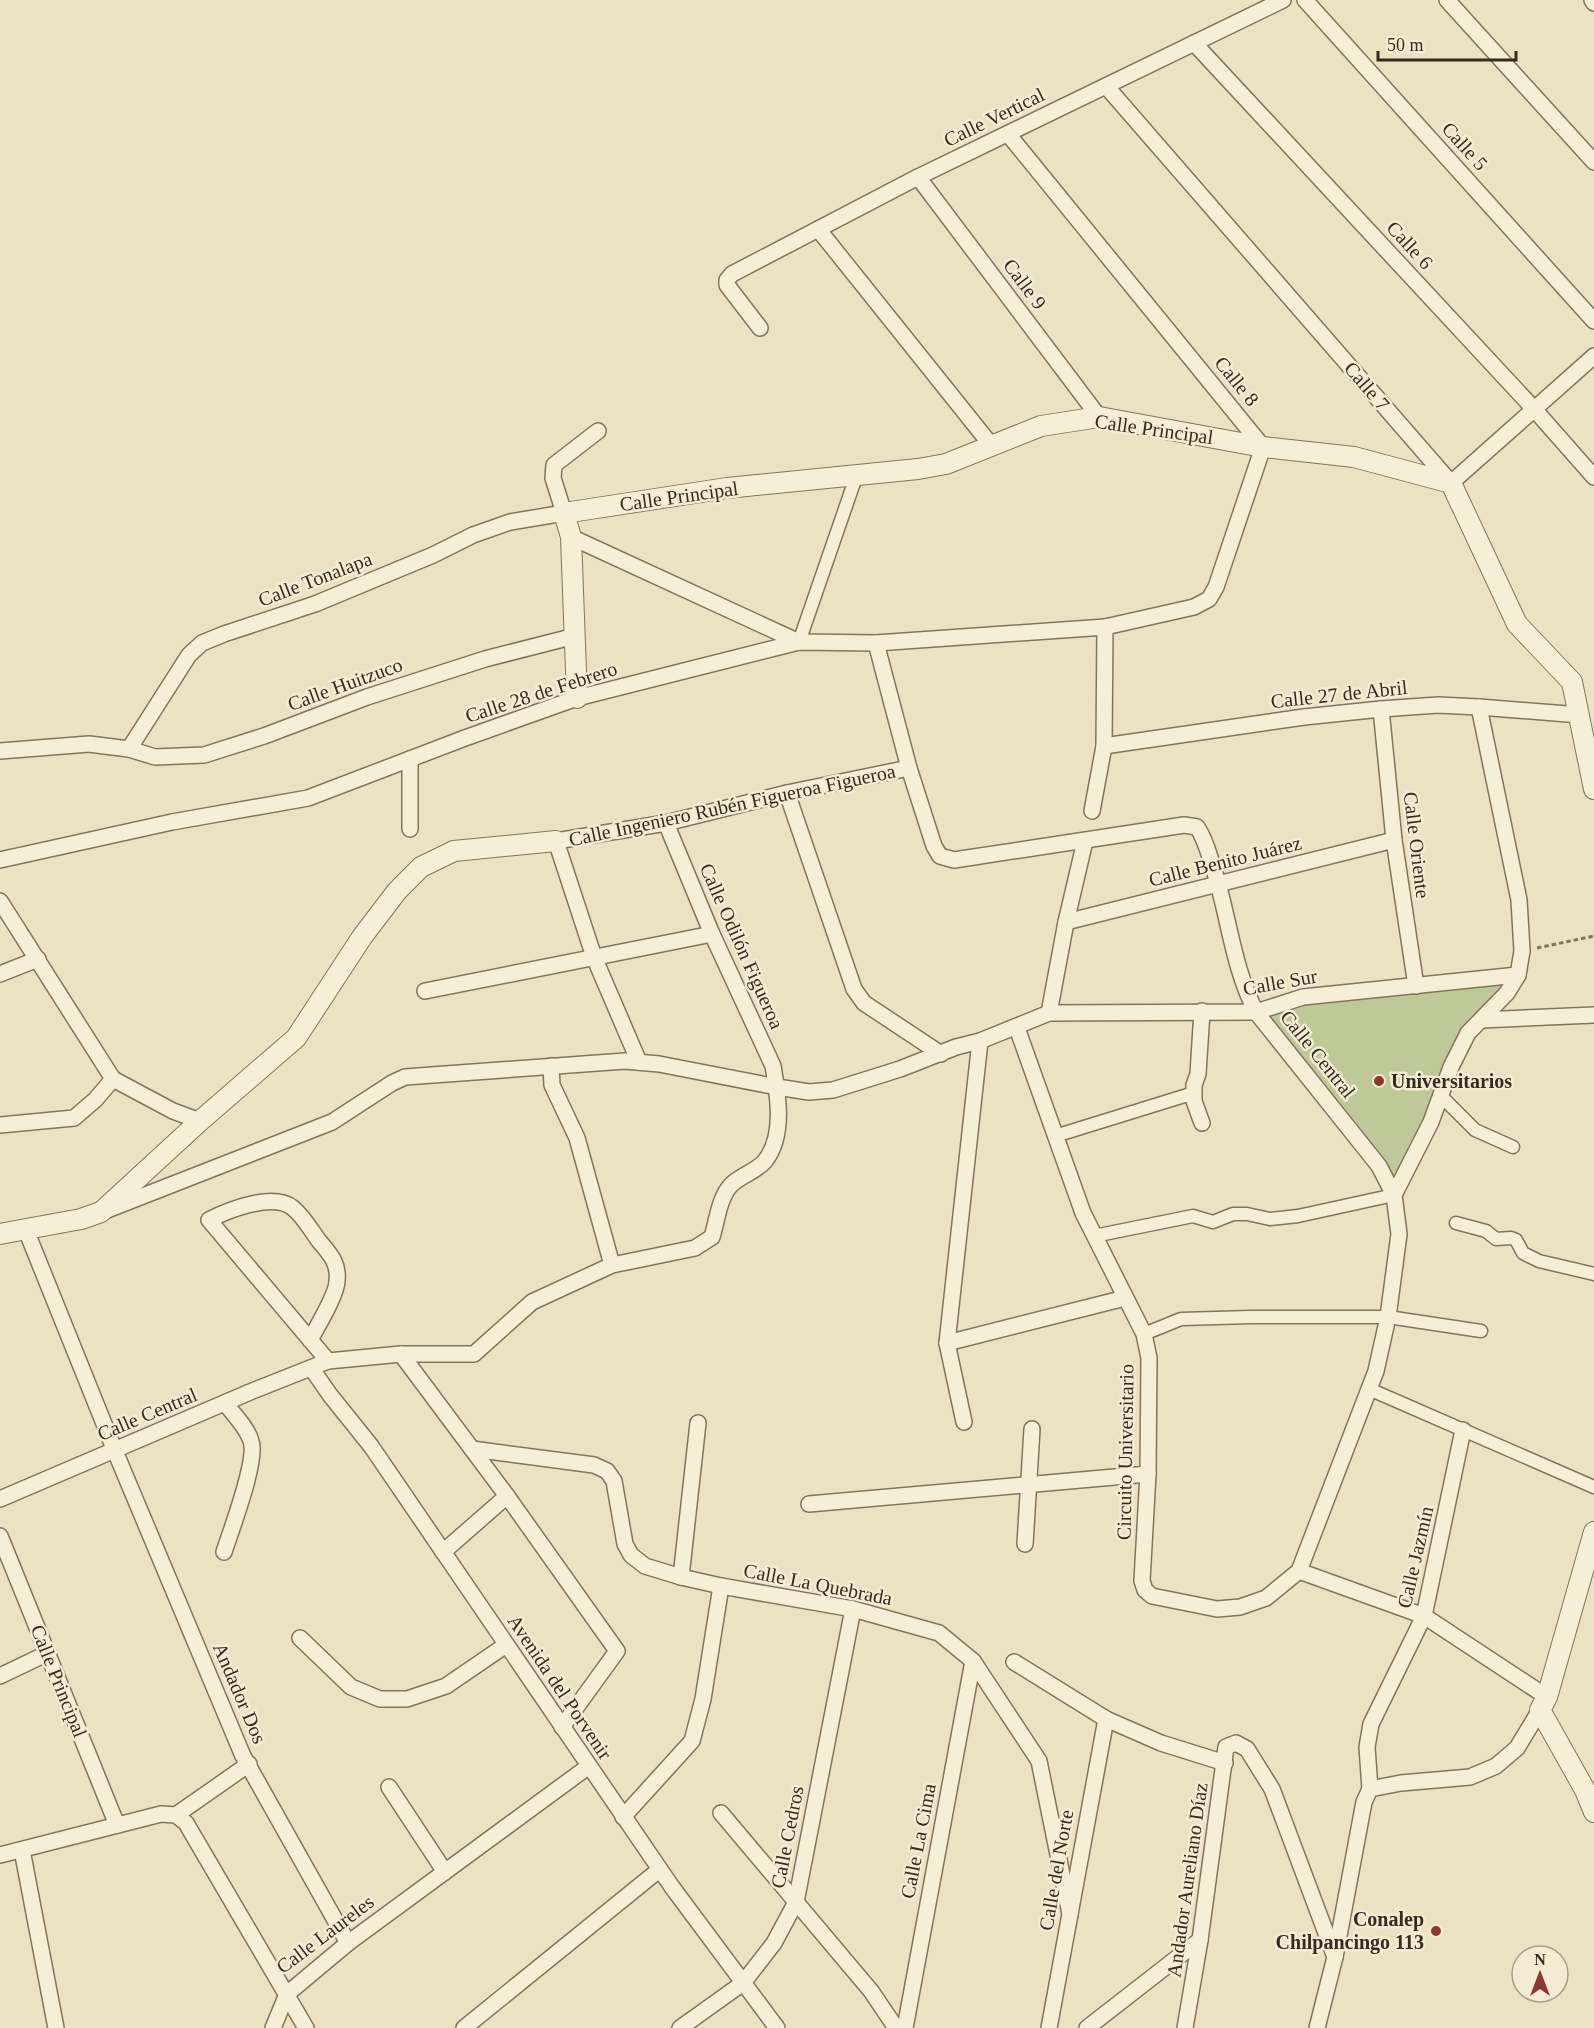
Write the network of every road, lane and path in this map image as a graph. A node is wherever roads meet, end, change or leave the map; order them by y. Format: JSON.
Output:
{"nodes":[{"id":1,"x":1283,"y":0,"type":"edge"},
{"id":2,"x":1305,"y":0,"type":"edge"},
{"id":3,"x":1447,"y":0,"type":"edge"},
{"id":4,"x":1194,"y":44,"type":"junction"},
{"id":5,"x":1106,"y":86,"type":"junction"},
{"id":6,"x":1008,"y":134,"type":"junction"},
{"id":7,"x":1594,"y":162,"type":"edge"},
{"id":8,"x":918,"y":177,"type":"junction"},
{"id":9,"x":818,"y":229,"type":"junction"},
{"id":10,"x":1594,"y":321,"type":"edge"},
{"id":11,"x":760,"y":328,"type":"dead end"},
{"id":12,"x":1594,"y":356,"type":"edge"},
{"id":13,"x":1534,"y":409,"type":"junction"},
{"id":14,"x":1099,"y":417,"type":"junction"},
{"id":15,"x":598,"y":431,"type":"dead end"},
{"id":16,"x":991,"y":445,"type":"junction"},
{"id":17,"x":1263,"y":447,"type":"junction"},
{"id":18,"x":857,"y":474,"type":"junction"},
{"id":19,"x":1594,"y":477,"type":"edge"},
{"id":20,"x":1451,"y":483,"type":"junction"},
{"id":21,"x":564,"y":513,"type":"junction"},
{"id":22,"x":571,"y":537,"type":"junction"},
{"id":23,"x":1105,"y":627,"type":"junction"},
{"id":24,"x":575,"y":636,"type":"junction"},
{"id":25,"x":799,"y":642,"type":"junction"},
{"id":26,"x":876,"y":643,"type":"junction"},
{"id":27,"x":577,"y":698,"type":"junction"},
{"id":28,"x":1479,"y":706,"type":"junction"},
{"id":29,"x":1382,"y":709,"type":"junction"},
{"id":30,"x":1580,"y":715,"type":"junction"},
{"id":31,"x":1104,"y":746,"type":"junction"},
{"id":32,"x":129,"y":749,"type":"junction"},
{"id":33,"x":0,"y":751,"type":"edge"},
{"id":34,"x":410,"y":759,"type":"junction"},
{"id":35,"x":909,"y":768,"type":"junction"},
{"id":36,"x":1594,"y":789,"type":"edge"},
{"id":37,"x":787,"y":793,"type":"junction"},
{"id":38,"x":1092,"y":811,"type":"dead end"},
{"id":39,"x":666,"y":823,"type":"junction"},
{"id":40,"x":410,"y":829,"type":"dead end"},
{"id":41,"x":1394,"y":840,"type":"junction"},
{"id":42,"x":556,"y":841,"type":"junction"},
{"id":43,"x":1085,"y":842,"type":"junction"},
{"id":44,"x":0,"y":860,"type":"edge"},
{"id":45,"x":1219,"y":884,"type":"junction"},
{"id":46,"x":0,"y":901,"type":"edge"},
{"id":47,"x":1066,"y":922,"type":"junction"},
{"id":48,"x":712,"y":934,"type":"junction"},
{"id":49,"x":1594,"y":936,"type":"edge"},
{"id":50,"x":1522,"y":951,"type":"junction"},
{"id":51,"x":594,"y":957,"type":"junction"},
{"id":52,"x":38,"y":959,"type":"junction"},
{"id":53,"x":0,"y":974,"type":"edge"},
{"id":54,"x":1518,"y":975,"type":"junction"},
{"id":55,"x":1416,"y":986,"type":"junction"},
{"id":56,"x":425,"y":991,"type":"dead end"},
{"id":57,"x":1202,"y":1011,"type":"junction"},
{"id":58,"x":1256,"y":1012,"type":"junction"},
{"id":59,"x":1049,"y":1013,"type":"junction"},
{"id":60,"x":1594,"y":1015,"type":"edge"},
{"id":61,"x":1481,"y":1020,"type":"junction"},
{"id":62,"x":1017,"y":1028,"type":"junction"},
{"id":63,"x":980,"y":1041,"type":"junction"},
{"id":64,"x":941,"y":1054,"type":"junction"},
{"id":65,"x":639,"y":1062,"type":"junction"},
{"id":66,"x":551,"y":1066,"type":"junction"},
{"id":67,"x":113,"y":1079,"type":"junction"},
{"id":68,"x":777,"y":1087,"type":"junction"},
{"id":69,"x":1194,"y":1093,"type":"junction"},
{"id":70,"x":1442,"y":1097,"type":"junction"},
{"id":71,"x":0,"y":1110,"type":"edge"},
{"id":72,"x":200,"y":1121,"type":"junction"},
{"id":73,"x":1202,"y":1124,"type":"dead end"},
{"id":74,"x":4,"y":1125,"type":"edge"},
{"id":75,"x":1055,"y":1136,"type":"junction"},
{"id":76,"x":1514,"y":1147,"type":"dead end"},
{"id":77,"x":1394,"y":1196,"type":"junction"},
{"id":78,"x":101,"y":1212,"type":"junction"},
{"id":79,"x":1456,"y":1223,"type":"dead end"},
{"id":80,"x":26,"y":1230,"type":"junction"},
{"id":81,"x":0,"y":1234,"type":"edge"},
{"id":82,"x":1094,"y":1236,"type":"junction"},
{"id":83,"x":612,"y":1265,"type":"junction"},
{"id":84,"x":1594,"y":1274,"type":"edge"},
{"id":85,"x":1125,"y":1299,"type":"junction"},
{"id":86,"x":1388,"y":1317,"type":"junction"},
{"id":87,"x":1481,"y":1331,"type":"dead end"},
{"id":88,"x":1144,"y":1334,"type":"junction"},
{"id":89,"x":310,"y":1340,"type":"junction"},
{"id":90,"x":947,"y":1343,"type":"junction"},
{"id":91,"x":401,"y":1354,"type":"junction"},
{"id":92,"x":328,"y":1361,"type":"junction"},
{"id":93,"x":312,"y":1369,"type":"junction"},
{"id":94,"x":1369,"y":1389,"type":"junction"},
{"id":95,"x":225,"y":1403,"type":"junction"},
{"id":96,"x":964,"y":1422,"type":"dead end"},
{"id":97,"x":698,"y":1423,"type":"dead end"},
{"id":98,"x":1032,"y":1429,"type":"dead end"},
{"id":99,"x":1463,"y":1430,"type":"junction"},
{"id":100,"x":472,"y":1449,"type":"junction"},
{"id":101,"x":115,"y":1451,"type":"junction"},
{"id":102,"x":1148,"y":1474,"type":"junction"},
{"id":103,"x":1029,"y":1484,"type":"junction"},
{"id":104,"x":1594,"y":1487,"type":"edge"},
{"id":105,"x":507,"y":1496,"type":"junction"},
{"id":106,"x":0,"y":1500,"type":"edge"},
{"id":107,"x":809,"y":1504,"type":"dead end"},
{"id":108,"x":1594,"y":1532,"type":"edge"},
{"id":109,"x":0,"y":1536,"type":"edge"},
{"id":110,"x":1025,"y":1544,"type":"dead end"},
{"id":111,"x":224,"y":1552,"type":"dead end"},
{"id":112,"x":443,"y":1552,"type":"junction"},
{"id":113,"x":1299,"y":1571,"type":"junction"},
{"id":114,"x":681,"y":1577,"type":"junction"},
{"id":115,"x":721,"y":1586,"type":"junction"},
{"id":116,"x":853,"y":1609,"type":"junction"},
{"id":117,"x":1424,"y":1616,"type":"junction"},
{"id":118,"x":300,"y":1638,"type":"dead end"},
{"id":119,"x":506,"y":1645,"type":"junction"},
{"id":120,"x":48,"y":1653,"type":"junction"},
{"id":121,"x":973,"y":1661,"type":"junction"},
{"id":122,"x":1014,"y":1662,"type":"dead end"},
{"id":123,"x":0,"y":1676,"type":"edge"},
{"id":124,"x":1543,"y":1704,"type":"junction"},
{"id":125,"x":1106,"y":1719,"type":"junction"},
{"id":126,"x":562,"y":1727,"type":"junction"},
{"id":127,"x":1225,"y":1763,"type":"junction"},
{"id":128,"x":249,"y":1764,"type":"junction"},
{"id":129,"x":589,"y":1766,"type":"junction"},
{"id":130,"x":389,"y":1787,"type":"dead end"},
{"id":131,"x":1589,"y":1787,"type":"edge"},
{"id":132,"x":1370,"y":1789,"type":"junction"},
{"id":133,"x":1594,"y":1812,"type":"edge"},
{"id":134,"x":721,"y":1814,"type":"dead end"},
{"id":135,"x":176,"y":1815,"type":"junction"},
{"id":136,"x":623,"y":1816,"type":"junction"},
{"id":137,"x":117,"y":1826,"type":"junction"},
{"id":138,"x":22,"y":1850,"type":"junction"},
{"id":139,"x":0,"y":1855,"type":"edge"},
{"id":140,"x":660,"y":1870,"type":"junction"},
{"id":141,"x":444,"y":1872,"type":"junction"},
{"id":142,"x":796,"y":1902,"type":"junction"},
{"id":143,"x":1070,"y":1914,"type":"junction"},
{"id":144,"x":1200,"y":1940,"type":"junction"},
{"id":145,"x":348,"y":1942,"type":"junction"},
{"id":146,"x":1335,"y":1957,"type":"junction"},
{"id":147,"x":743,"y":1983,"type":"junction"},
{"id":148,"x":287,"y":1994,"type":"junction"},
{"id":149,"x":56,"y":2028,"type":"edge"},
{"id":150,"x":273,"y":2028,"type":"edge"},
{"id":151,"x":306,"y":2028,"type":"edge"},
{"id":152,"x":464,"y":2028,"type":"edge"},
{"id":153,"x":680,"y":2028,"type":"edge"},
{"id":154,"x":777,"y":2028,"type":"edge"},
{"id":155,"x":897,"y":2028,"type":"edge"},
{"id":156,"x":905,"y":2028,"type":"edge"},
{"id":157,"x":1049,"y":2028,"type":"edge"},
{"id":158,"x":1087,"y":2028,"type":"edge"},
{"id":159,"x":1185,"y":2028,"type":"edge"},
{"id":160,"x":1317,"y":2028,"type":"edge"}],
"edges":[{"from":1,"to":4,"type":"street","name":"Calle Vertical"},
{"from":2,"to":10,"type":"street","name":"Calle 5"},
{"from":3,"to":7,"type":"street"},
{"from":4,"to":5,"type":"street","name":"Calle Vertical"},
{"from":4,"to":13,"type":"street","name":"Calle 6"},
{"from":5,"to":6,"type":"street","name":"Calle Vertical"},
{"from":5,"to":20,"type":"street","name":"Calle 7"},
{"from":6,"to":8,"type":"street","name":"Calle Vertical"},
{"from":6,"to":17,"type":"street","name":"Calle 8"},
{"from":8,"to":9,"type":"street","name":"Calle Vertical"},
{"from":8,"to":14,"type":"street","name":"Calle 9"},
{"from":9,"to":11,"type":"street","name":"Calle Vertical"},
{"from":9,"to":16,"type":"street"},
{"from":12,"to":13,"type":"street"},
{"from":13,"to":19,"type":"street","name":"Calle 6"},
{"from":13,"to":20,"type":"street"},
{"from":14,"to":16,"type":"street","name":"Calle Principal"},
{"from":14,"to":17,"type":"street","name":"Calle Principal"},
{"from":15,"to":21,"type":"street"},
{"from":16,"to":18,"type":"street","name":"Calle Principal"},
{"from":17,"to":20,"type":"street","name":"Calle Principal"},
{"from":17,"to":23,"type":"street"},
{"from":18,"to":21,"type":"street","name":"Calle Principal"},
{"from":18,"to":25,"type":"street"},
{"from":20,"to":30,"type":"street","name":"Calle 7"},
{"from":21,"to":22,"type":"street"},
{"from":21,"to":32,"type":"street","name":"Calle Tonalapa"},
{"from":22,"to":24,"type":"street"},
{"from":22,"to":25,"type":"street"},
{"from":23,"to":26,"type":"street","name":"Calle 28 de Febrero"},
{"from":23,"to":31,"type":"street"},
{"from":24,"to":27,"type":"street"},
{"from":24,"to":32,"type":"street","name":"Calle Huitzuco"},
{"from":25,"to":26,"type":"street","name":"Calle 28 de Febrero"},
{"from":25,"to":27,"type":"street","name":"Calle 28 de Febrero"},
{"from":26,"to":35,"type":"street"},
{"from":27,"to":34,"type":"street","name":"Calle 28 de Febrero"},
{"from":28,"to":29,"type":"street","name":"Calle 27 de Abril"},
{"from":28,"to":30,"type":"street","name":"Calle 27 de Abril"},
{"from":28,"to":50,"type":"street"},
{"from":29,"to":31,"type":"street","name":"Calle 27 de Abril"},
{"from":29,"to":41,"type":"street","name":"Calle Oriente"},
{"from":30,"to":36,"type":"street","name":"Calle 7"},
{"from":31,"to":38,"type":"street"},
{"from":32,"to":33,"type":"street","name":"Calle Huitzuco"},
{"from":34,"to":40,"type":"street"},
{"from":34,"to":44,"type":"street","name":"Calle 28 de Febrero"},
{"from":35,"to":37,"type":"street","name":"Calle Ingeniero Rubén Figueroa Figueroa"},
{"from":35,"to":43,"type":"street"},
{"from":37,"to":39,"type":"street","name":"Calle Ingeniero Rubén Figueroa Figueroa"},
{"from":37,"to":64,"type":"street"},
{"from":39,"to":42,"type":"street","name":"Calle Ingeniero Rubén Figueroa Figueroa"},
{"from":39,"to":48,"type":"street","name":"Calle Odilón Figueroa"},
{"from":41,"to":45,"type":"street","name":"Calle Benito Juárez"},
{"from":41,"to":55,"type":"street","name":"Calle Oriente"},
{"from":42,"to":51,"type":"street"},
{"from":42,"to":72,"type":"street","name":"Calle Ingeniero Rubén Figueroa Figueroa"},
{"from":43,"to":45,"type":"street","name":"Calle Central"},
{"from":43,"to":47,"type":"street"},
{"from":45,"to":47,"type":"street","name":"Calle Benito Juárez"},
{"from":45,"to":58,"type":"street","name":"Calle Central"},
{"from":46,"to":52,"type":"street"},
{"from":47,"to":59,"type":"street"},
{"from":48,"to":51,"type":"street"},
{"from":48,"to":68,"type":"street","name":"Calle Odilón Figueroa"},
{"from":49,"to":50,"type":"path"},
{"from":50,"to":54,"type":"street"},
{"from":51,"to":56,"type":"street"},
{"from":51,"to":65,"type":"street"},
{"from":52,"to":53,"type":"street"},
{"from":52,"to":67,"type":"street"},
{"from":54,"to":55,"type":"street","name":"Calle Sur"},
{"from":54,"to":61,"type":"street"},
{"from":55,"to":58,"type":"street","name":"Calle Sur"},
{"from":57,"to":58,"type":"street","name":"Calle Sur"},
{"from":57,"to":59,"type":"street","name":"Calle Sur"},
{"from":57,"to":69,"type":"street"},
{"from":58,"to":77,"type":"street","name":"Calle Central"},
{"from":59,"to":62,"type":"street"},
{"from":60,"to":61,"type":"street"},
{"from":61,"to":70,"type":"street"},
{"from":62,"to":63,"type":"street"},
{"from":62,"to":75,"type":"street","name":"Circuito Universitario"},
{"from":63,"to":64,"type":"street"},
{"from":63,"to":90,"type":"street"},
{"from":64,"to":68,"type":"street"},
{"from":65,"to":66,"type":"street"},
{"from":65,"to":68,"type":"street"},
{"from":66,"to":78,"type":"street"},
{"from":66,"to":83,"type":"street"},
{"from":67,"to":72,"type":"street"},
{"from":67,"to":74,"type":"street"},
{"from":68,"to":83,"type":"street","name":"Calle Odilón Figueroa"},
{"from":69,"to":73,"type":"street"},
{"from":69,"to":75,"type":"street"},
{"from":70,"to":76,"type":"street"},
{"from":70,"to":77,"type":"street"},
{"from":71,"to":74,"type":"street"},
{"from":72,"to":78,"type":"street","name":"Calle Ingeniero Rubén Figueroa Figueroa"},
{"from":75,"to":82,"type":"street","name":"Circuito Universitario"},
{"from":77,"to":82,"type":"street"},
{"from":77,"to":86,"type":"street"},
{"from":78,"to":80,"type":"street"},
{"from":79,"to":84,"type":"street"},
{"from":80,"to":81,"type":"street"},
{"from":80,"to":101,"type":"street"},
{"from":82,"to":85,"type":"street","name":"Circuito Universitario"},
{"from":83,"to":91,"type":"street","name":"Calle Odilón Figueroa"},
{"from":85,"to":88,"type":"street","name":"Circuito Universitario"},
{"from":85,"to":90,"type":"street"},
{"from":86,"to":87,"type":"street"},
{"from":86,"to":88,"type":"street"},
{"from":86,"to":94,"type":"street"},
{"from":88,"to":102,"type":"street","name":"Circuito Universitario"},
{"from":89,"to":89,"type":"street"},
{"from":89,"to":92,"type":"street"},
{"from":90,"to":96,"type":"street"},
{"from":91,"to":92,"type":"street","name":"Calle Odilón Figueroa"},
{"from":91,"to":100,"type":"street"},
{"from":92,"to":93,"type":"street","name":"Calle Central"},
{"from":93,"to":95,"type":"street","name":"Calle Central"},
{"from":93,"to":112,"type":"street","name":"Avenida del Porvenir"},
{"from":94,"to":99,"type":"street"},
{"from":94,"to":113,"type":"street"},
{"from":95,"to":101,"type":"street","name":"Calle Central"},
{"from":95,"to":111,"type":"street"},
{"from":97,"to":114,"type":"street"},
{"from":98,"to":103,"type":"street"},
{"from":99,"to":104,"type":"street"},
{"from":99,"to":117,"type":"street","name":"Calle Jazmín"},
{"from":100,"to":105,"type":"street"},
{"from":100,"to":114,"type":"street","name":"Calle La Quebrada"},
{"from":101,"to":106,"type":"street","name":"Calle Central"},
{"from":101,"to":128,"type":"street","name":"Andador Dos"},
{"from":102,"to":103,"type":"street"},
{"from":102,"to":113,"type":"street","name":"Circuito Universitario"},
{"from":103,"to":107,"type":"street"},
{"from":103,"to":110,"type":"street"},
{"from":105,"to":112,"type":"street"},
{"from":105,"to":126,"type":"street"},
{"from":108,"to":124,"type":"street"},
{"from":109,"to":120,"type":"street","name":"Calle Principal"},
{"from":112,"to":119,"type":"street","name":"Avenida del Porvenir"},
{"from":113,"to":117,"type":"street"},
{"from":114,"to":115,"type":"street","name":"Calle La Quebrada"},
{"from":115,"to":116,"type":"street","name":"Calle La Quebrada"},
{"from":115,"to":136,"type":"street"},
{"from":116,"to":121,"type":"street","name":"Calle La Quebrada"},
{"from":116,"to":142,"type":"street","name":"Calle Cedros"},
{"from":117,"to":124,"type":"street"},
{"from":117,"to":132,"type":"street","name":"Calle Jazmín"},
{"from":118,"to":119,"type":"street"},
{"from":119,"to":126,"type":"street","name":"Avenida del Porvenir"},
{"from":120,"to":123,"type":"street"},
{"from":120,"to":137,"type":"street","name":"Calle Principal"},
{"from":121,"to":143,"type":"street","name":"Calle La Quebrada"},
{"from":121,"to":156,"type":"street","name":"Calle La Cima"},
{"from":122,"to":125,"type":"street"},
{"from":124,"to":131,"type":"street"},
{"from":124,"to":132,"type":"street"},
{"from":125,"to":127,"type":"street"},
{"from":125,"to":143,"type":"street","name":"Calle del Norte"},
{"from":126,"to":129,"type":"street","name":"Avenida del Porvenir"},
{"from":127,"to":144,"type":"street","name":"Andador Aureliano Díaz"},
{"from":127,"to":146,"type":"street","name":"Andador Aureliano Díaz"},
{"from":128,"to":135,"type":"street"},
{"from":128,"to":145,"type":"street","name":"Andador Dos"},
{"from":129,"to":136,"type":"street","name":"Avenida del Porvenir"},
{"from":129,"to":141,"type":"street","name":"Calle Laureles"},
{"from":130,"to":141,"type":"street"},
{"from":131,"to":133,"type":"street"},
{"from":132,"to":146,"type":"street"},
{"from":134,"to":142,"type":"street"},
{"from":135,"to":137,"type":"street"},
{"from":135,"to":148,"type":"street","name":"Calle Laureles"},
{"from":136,"to":140,"type":"street","name":"Avenida del Porvenir"},
{"from":137,"to":138,"type":"street"},
{"from":138,"to":139,"type":"street"},
{"from":138,"to":149,"type":"street"},
{"from":140,"to":147,"type":"street","name":"Avenida del Porvenir"},
{"from":140,"to":152,"type":"street"},
{"from":141,"to":145,"type":"street","name":"Calle Laureles"},
{"from":142,"to":147,"type":"street","name":"Calle Cedros"},
{"from":142,"to":155,"type":"street"},
{"from":143,"to":157,"type":"street","name":"Calle del Norte"},
{"from":144,"to":158,"type":"street"},
{"from":144,"to":159,"type":"street","name":"Andador Aureliano Díaz"},
{"from":145,"to":148,"type":"street","name":"Calle Laureles"},
{"from":146,"to":160,"type":"street"},
{"from":147,"to":153,"type":"street","name":"Calle Cedros"},
{"from":147,"to":154,"type":"street","name":"Avenida del Porvenir"},
{"from":148,"to":150,"type":"street"},
{"from":148,"to":151,"type":"street"}]}
